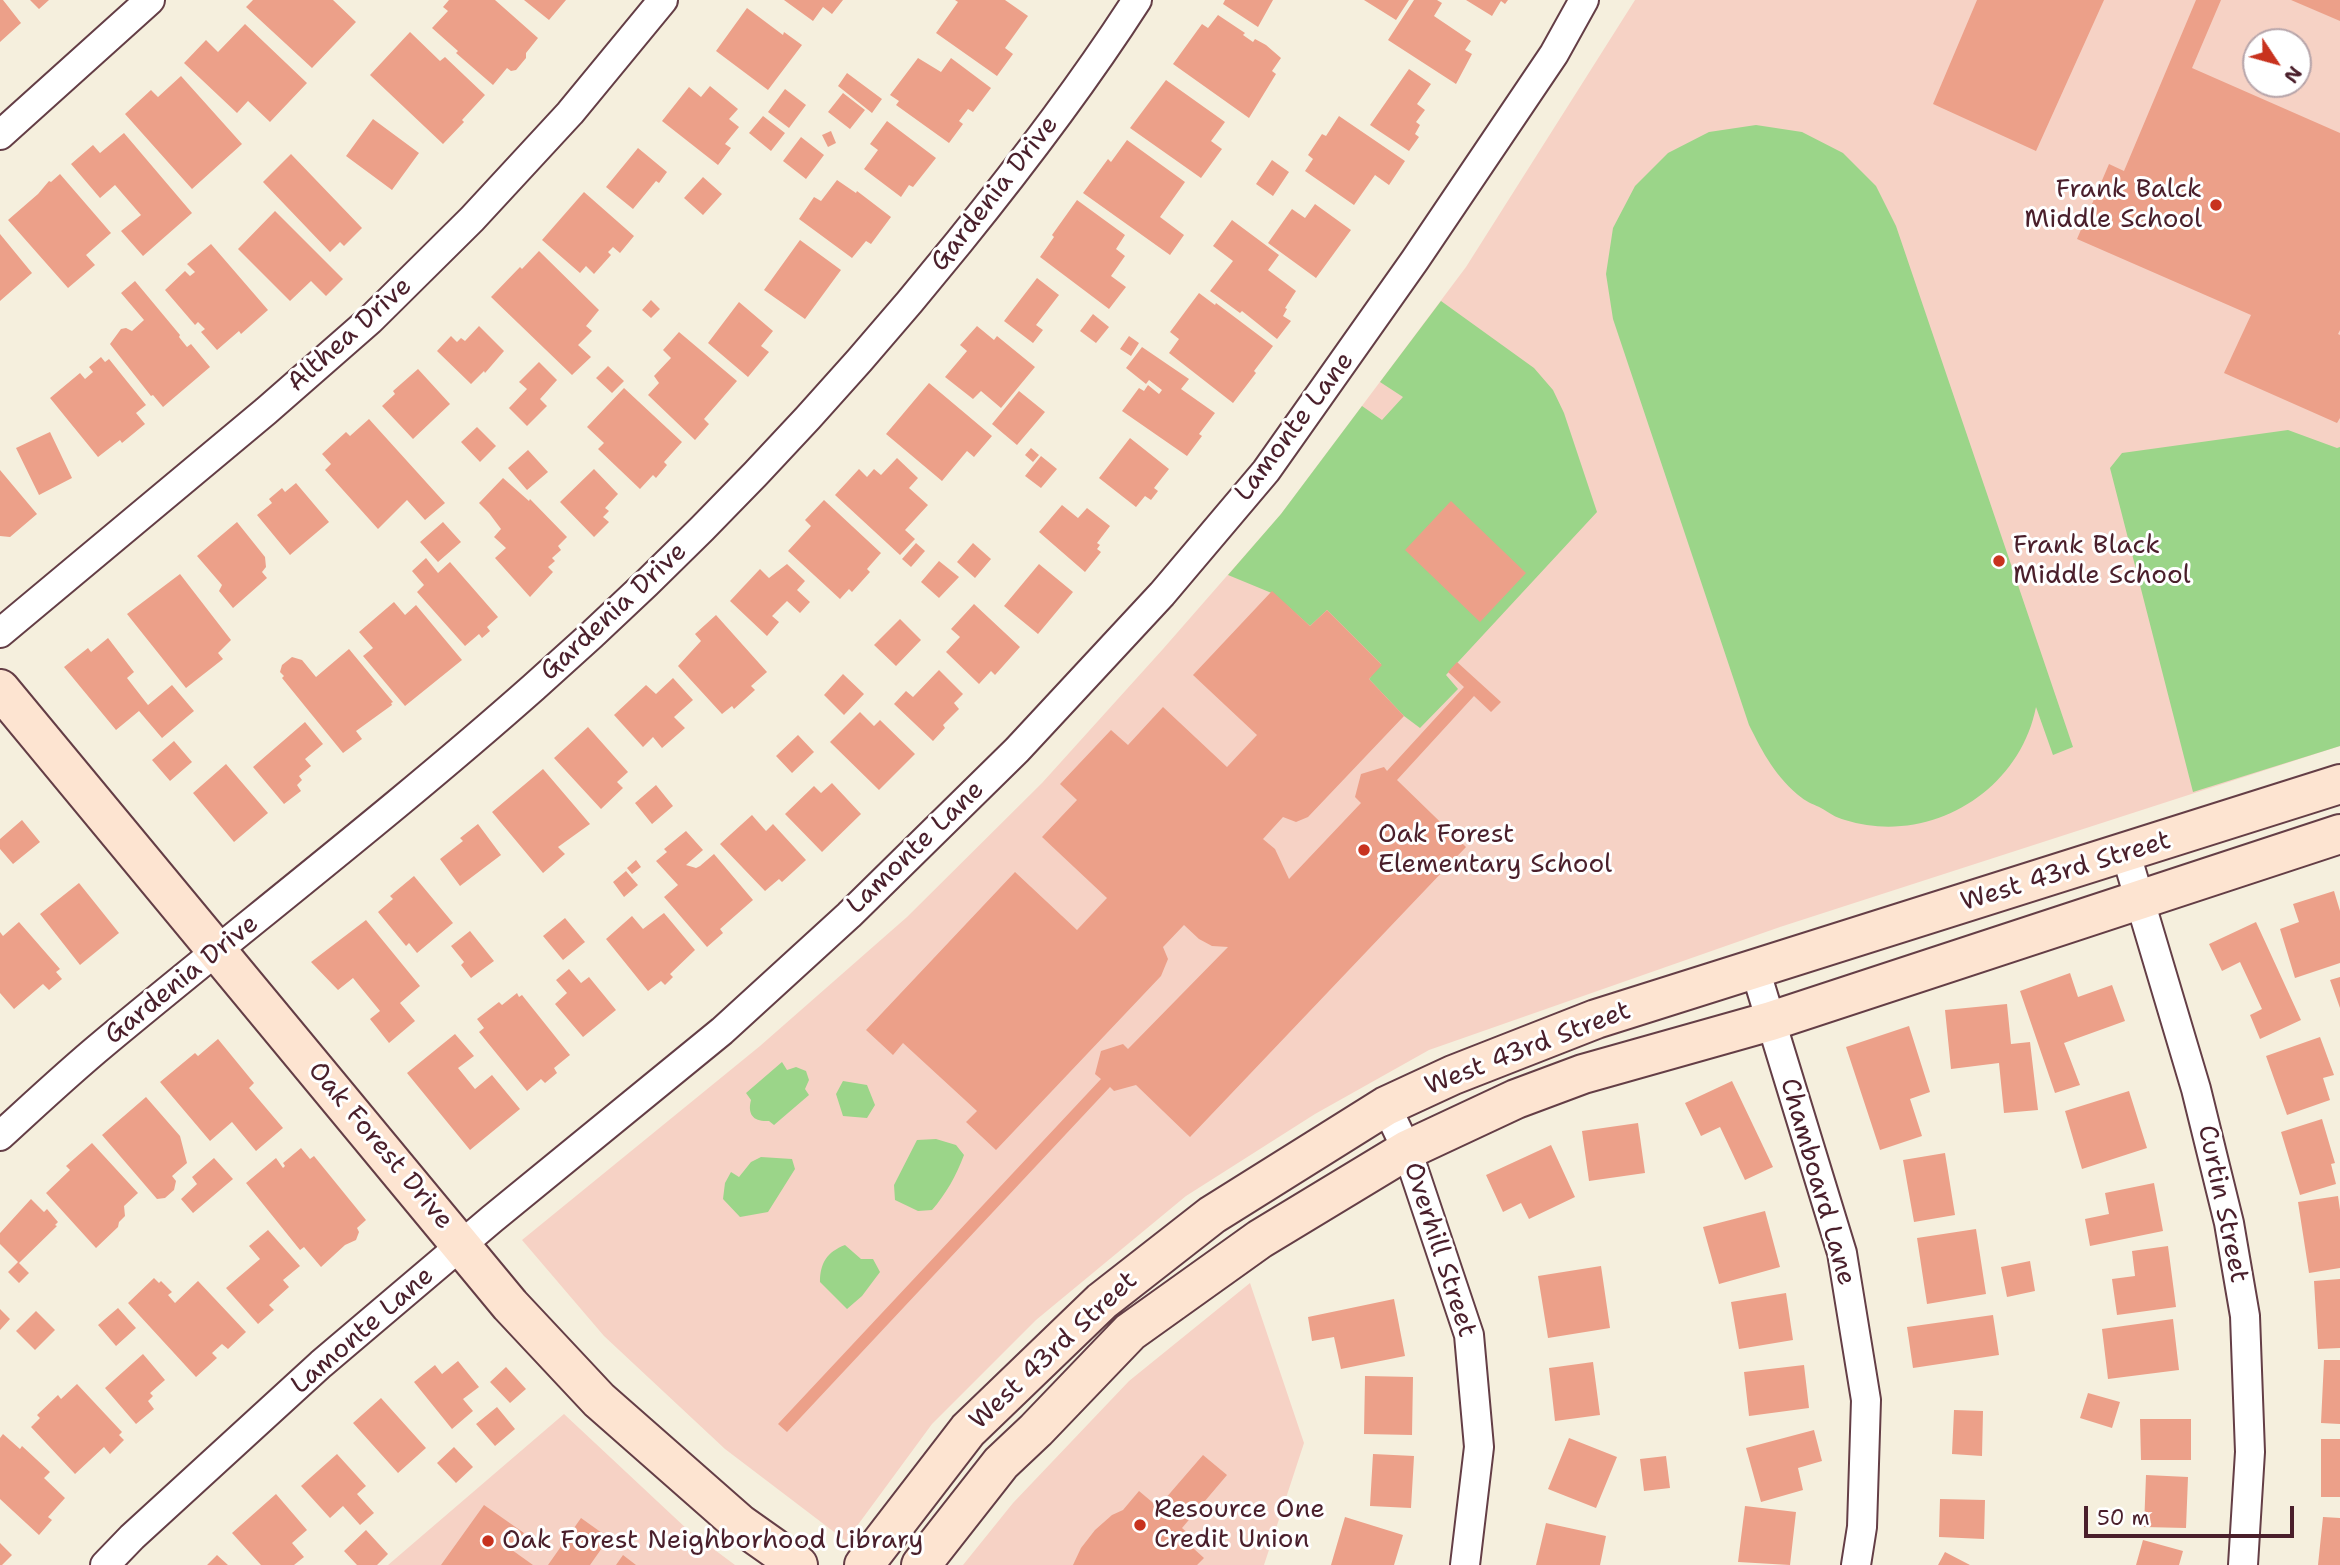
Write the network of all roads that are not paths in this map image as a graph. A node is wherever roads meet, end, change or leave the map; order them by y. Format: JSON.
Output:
{"nodes":[{"id":1,"x":150,"y":0,"type":"edge"},
{"id":2,"x":663,"y":0,"type":"edge"},
{"id":3,"x":1137,"y":0,"type":"edge"},
{"id":4,"x":1584,"y":0,"type":"edge"},
{"id":5,"x":0,"y":135,"type":"edge"},
{"id":6,"x":0,"y":633,"type":"edge"},
{"id":7,"x":0,"y":689,"type":"edge"},
{"id":8,"x":2340,"y":784,"type":"edge"},
{"id":9,"x":2340,"y":834,"type":"edge"},
{"id":10,"x":2126,"y":854,"type":"junction"},
{"id":11,"x":2139,"y":898,"type":"junction"},
{"id":12,"x":217,"y":952,"type":"junction"},
{"id":13,"x":1755,"y":969,"type":"junction"},
{"id":14,"x":1771,"y":1021,"type":"junction"},
{"id":15,"x":1386,"y":1106,"type":"junction"},
{"id":16,"x":0,"y":1136,"type":"edge"},
{"id":17,"x":1407,"y":1150,"type":"junction"},
{"id":18,"x":463,"y":1246,"type":"junction"},
{"id":19,"x":105,"y":1565,"type":"edge"},
{"id":20,"x":798,"y":1565,"type":"edge"},
{"id":21,"x":864,"y":1565,"type":"edge"},
{"id":22,"x":921,"y":1565,"type":"edge"},
{"id":23,"x":1465,"y":1565,"type":"edge"},
{"id":24,"x":1856,"y":1565,"type":"edge"},
{"id":25,"x":2243,"y":1565,"type":"edge"}],
"edges":[{"from":1,"to":5,"type":"street"},
{"from":2,"to":6,"type":"street","name":"Althea Drive"},
{"from":3,"to":12,"type":"street","name":"Gardenia Drive"},
{"from":4,"to":18,"type":"street","name":"Lamonte Lane"},
{"from":7,"to":12,"type":"main road","name":"Oak Forest Drive"},
{"from":8,"to":10,"type":"main road","name":"West 43rd Street"},
{"from":9,"to":11,"type":"main road","name":"West 43rd Street"},
{"from":10,"to":11,"type":"street","name":"Curtin Street"},
{"from":10,"to":13,"type":"main road","name":"West 43rd Street"},
{"from":11,"to":14,"type":"main road","name":"West 43rd Street"},
{"from":11,"to":25,"type":"street","name":"Curtin Street"},
{"from":12,"to":16,"type":"street","name":"Gardenia Drive"},
{"from":12,"to":18,"type":"main road","name":"Oak Forest Drive"},
{"from":13,"to":14,"type":"street","name":"Chamboard Lane"},
{"from":13,"to":15,"type":"main road","name":"West 43rd Street"},
{"from":14,"to":17,"type":"main road","name":"West 43rd Street"},
{"from":14,"to":24,"type":"street","name":"Chamboard Lane"},
{"from":15,"to":17,"type":"street","name":"Overhill Street"},
{"from":15,"to":21,"type":"main road","name":"West 43rd Street"},
{"from":17,"to":22,"type":"main road","name":"West 43rd Street"},
{"from":17,"to":23,"type":"street","name":"Overhill Street"},
{"from":18,"to":19,"type":"street","name":"Lamonte Lane"},
{"from":18,"to":20,"type":"main road","name":"Oak Forest Drive"}]}
